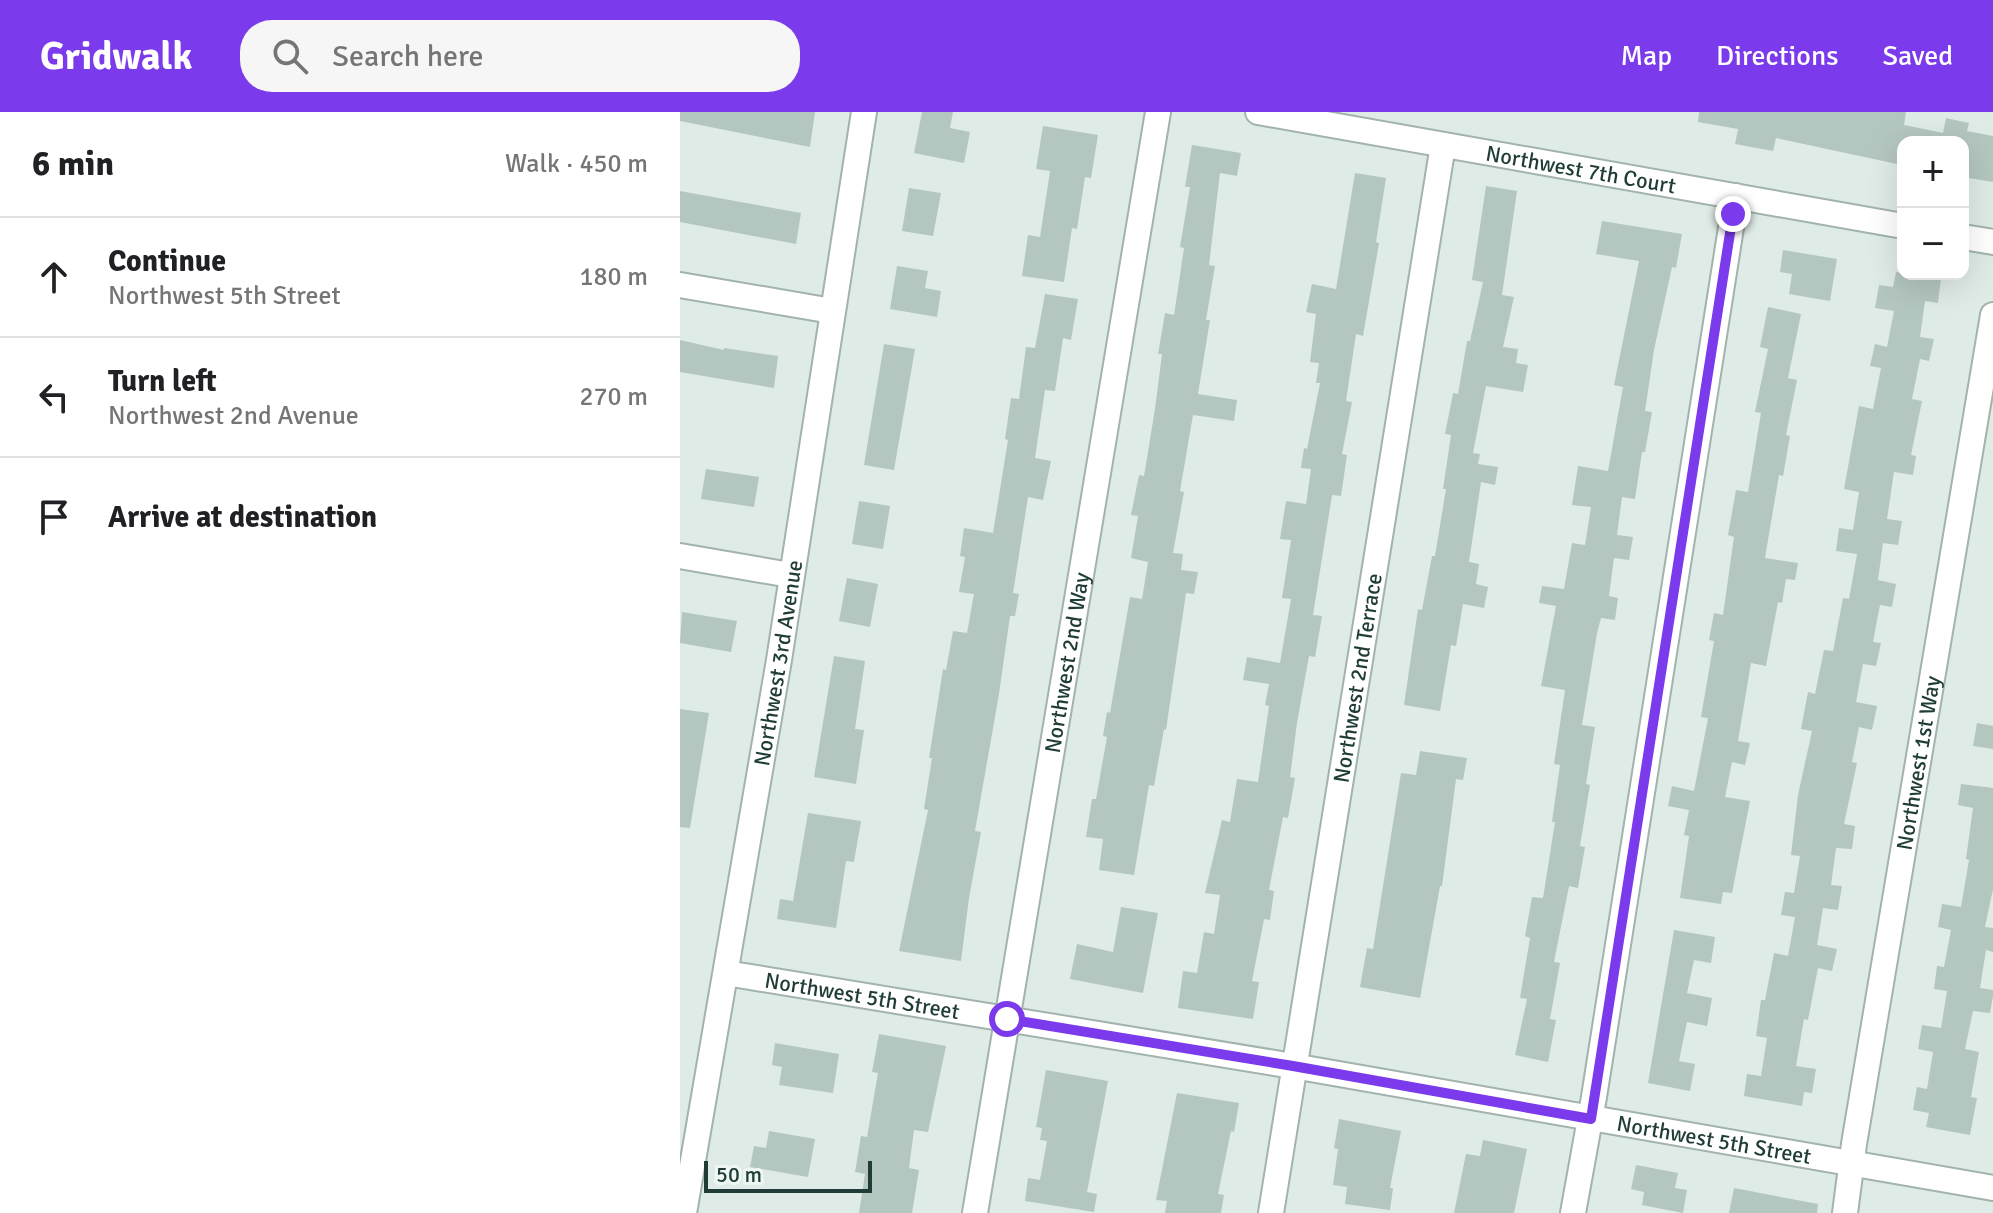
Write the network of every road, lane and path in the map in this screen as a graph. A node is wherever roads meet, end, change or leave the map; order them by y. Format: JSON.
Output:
{"nodes":[{"id":1,"x":864,"y":112,"type":"edge"},
{"id":2,"x":1158,"y":112,"type":"edge"},
{"id":3,"x":1258,"y":112,"type":"edge"},
{"id":4,"x":1443,"y":145,"type":"junction"},
{"id":5,"x":1736,"y":196,"type":"junction"},
{"id":6,"x":1897,"y":225,"type":"edge"},
{"id":7,"x":1969,"y":238,"type":"edge"},
{"id":8,"x":1993,"y":242,"type":"edge"},
{"id":9,"x":680,"y":285,"type":"edge"},
{"id":10,"x":832,"y":311,"type":"junction"},
{"id":11,"x":1993,"y":315,"type":"edge"},
{"id":12,"x":680,"y":556,"type":"edge"},
{"id":13,"x":790,"y":575,"type":"junction"},
{"id":14,"x":726,"y":973,"type":"junction"},
{"id":15,"x":1007,"y":1019,"type":"junction"},
{"id":16,"x":1293,"y":1066,"type":"junction"},
{"id":17,"x":1591,"y":1119,"type":"junction"},
{"id":18,"x":1851,"y":1161,"type":"junction"},
{"id":19,"x":1993,"y":1188,"type":"edge"},
{"id":20,"x":683,"y":1208,"type":"edge"},
{"id":21,"x":975,"y":1213,"type":"edge"},
{"id":22,"x":1271,"y":1213,"type":"edge"},
{"id":23,"x":1573,"y":1213,"type":"edge"},
{"id":24,"x":1845,"y":1213,"type":"edge"}],
"edges":[{"from":1,"to":10,"type":"street","name":"Northwest 3rd Avenue"},
{"from":2,"to":15,"type":"street","name":"Northwest 2nd Way"},
{"from":3,"to":4,"type":"street","name":"Northwest 7th Court"},
{"from":4,"to":5,"type":"street","name":"Northwest 7th Court"},
{"from":4,"to":16,"type":"street","name":"Northwest 2nd Terrace"},
{"from":5,"to":6,"type":"street","name":"Northwest 7th Court"},
{"from":5,"to":17,"type":"street"},
{"from":7,"to":8,"type":"street"},
{"from":9,"to":10,"type":"street"},
{"from":10,"to":13,"type":"street","name":"Northwest 3rd Avenue"},
{"from":11,"to":18,"type":"street","name":"Northwest 1st Way"},
{"from":12,"to":13,"type":"street"},
{"from":13,"to":14,"type":"street","name":"Northwest 3rd Avenue"},
{"from":14,"to":15,"type":"street","name":"Northwest 5th Street"},
{"from":14,"to":20,"type":"street","name":"Northwest 3rd Avenue"},
{"from":15,"to":16,"type":"street","name":"Northwest 5th Street"},
{"from":15,"to":21,"type":"street","name":"Northwest 2nd Way"},
{"from":16,"to":17,"type":"street","name":"Northwest 5th Street"},
{"from":16,"to":22,"type":"street","name":"Northwest 2nd Terrace"},
{"from":17,"to":18,"type":"street","name":"Northwest 5th Street"},
{"from":17,"to":23,"type":"street"},
{"from":18,"to":19,"type":"street","name":"Northwest 5th Street"},
{"from":18,"to":24,"type":"street","name":"Northwest 1st Way"}]}
